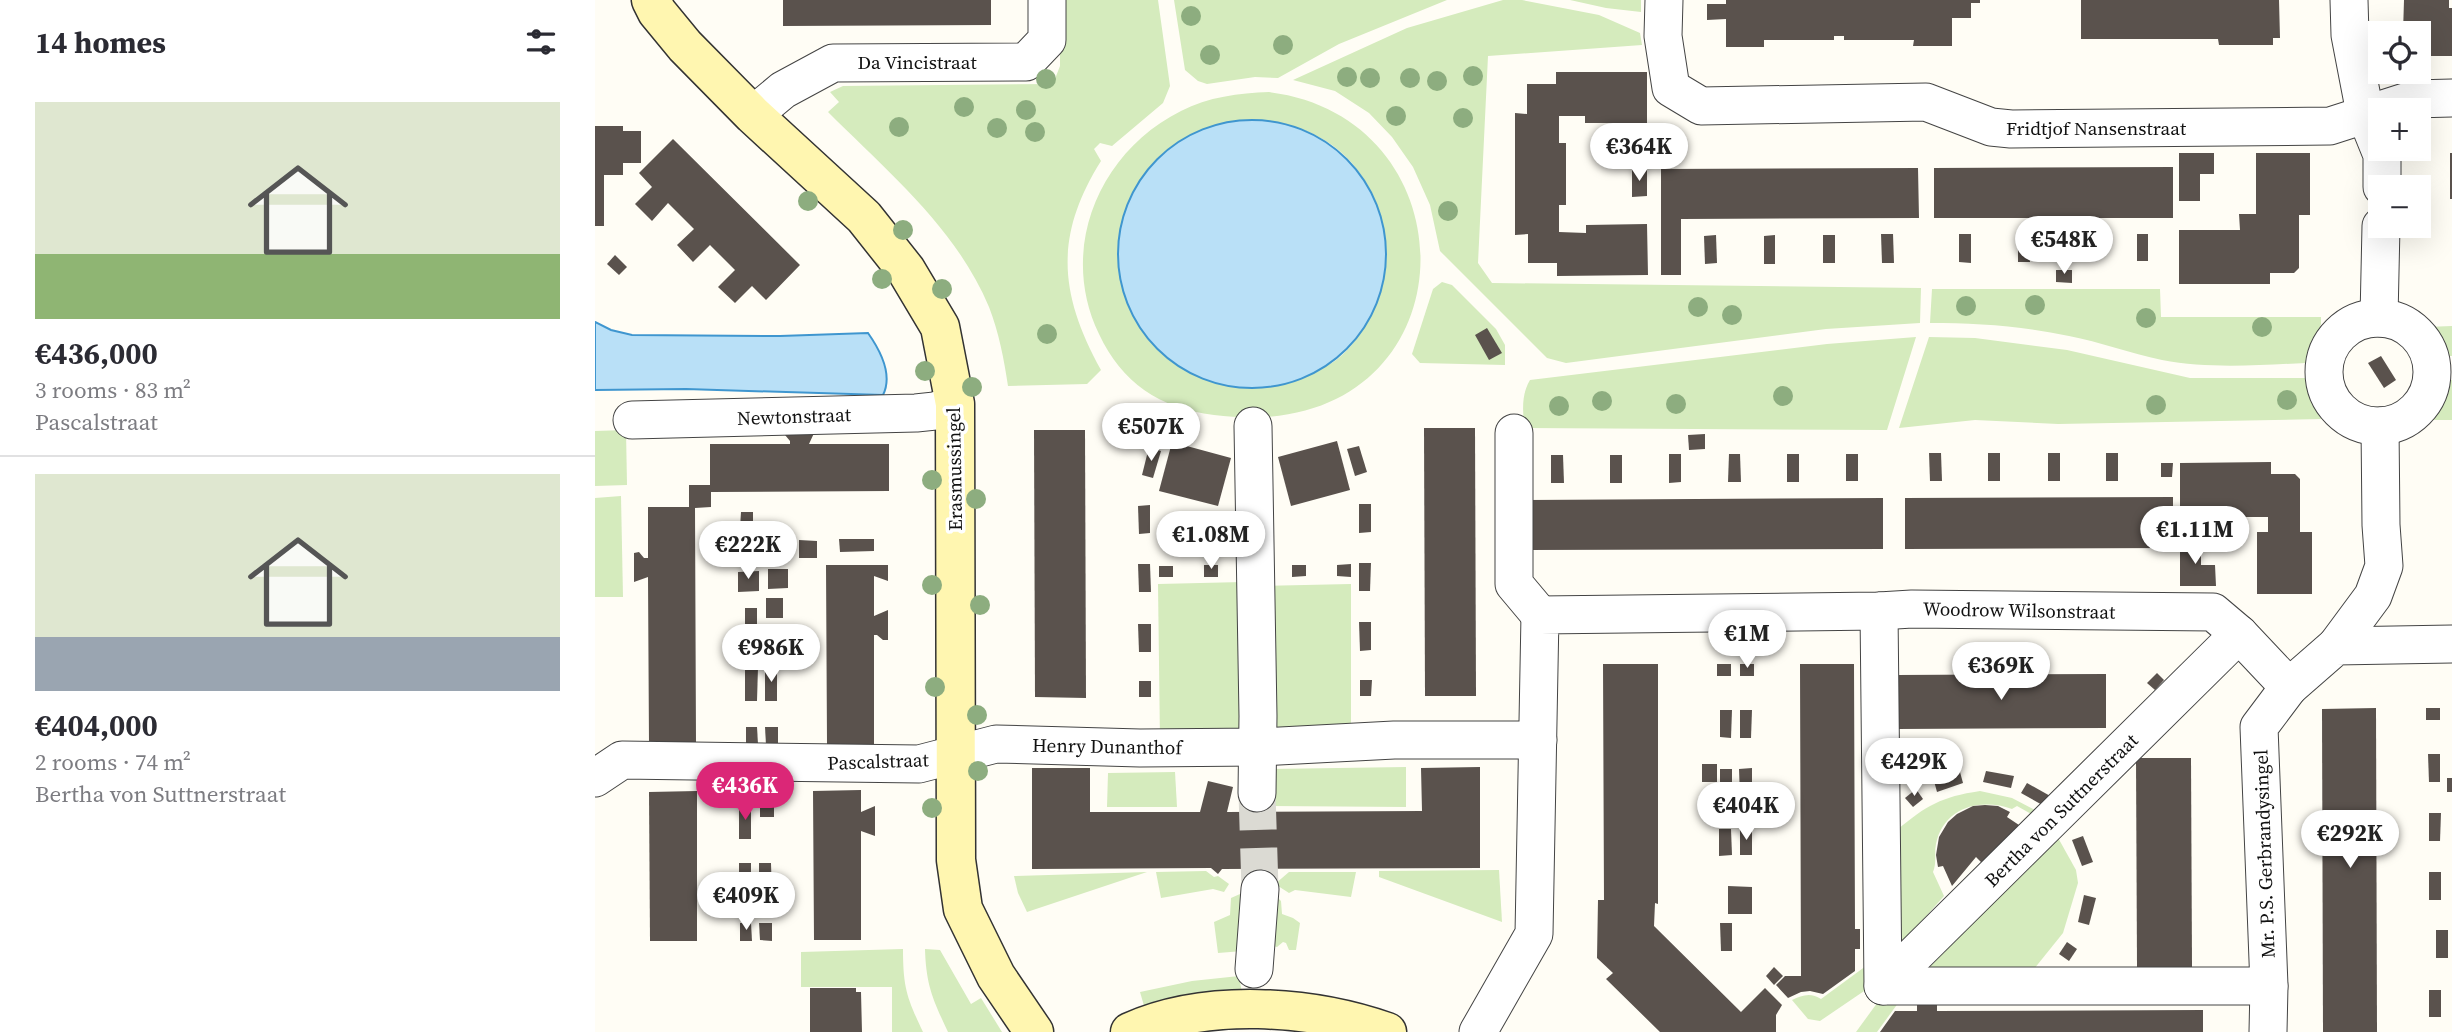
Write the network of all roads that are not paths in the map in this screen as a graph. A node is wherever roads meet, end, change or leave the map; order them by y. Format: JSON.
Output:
{"nodes":[{"id":1,"x":651,"y":0,"type":"edge"},
{"id":2,"x":1047,"y":0,"type":"edge"},
{"id":3,"x":1664,"y":0,"type":"edge"},
{"id":4,"x":2349,"y":0,"type":"edge"},
{"id":5,"x":2452,"y":98,"type":"edge"},
{"id":6,"x":2365,"y":113,"type":"junction"},
{"id":7,"x":753,"y":115,"type":"junction"},
{"id":8,"x":2382,"y":175,"type":"edge"},
{"id":9,"x":2381,"y":238,"type":"edge"},
{"id":10,"x":2379,"y":318,"type":"junction"},
{"id":11,"x":954,"y":404,"type":"junction"},
{"id":12,"x":632,"y":420,"type":"dead end"},
{"id":13,"x":1253,"y":426,"type":"dead end"},
{"id":14,"x":2380,"y":426,"type":"junction"},
{"id":15,"x":1514,"y":433,"type":"dead end"},
{"id":16,"x":1879,"y":611,"type":"junction"},
{"id":17,"x":1540,"y":615,"type":"junction"},
{"id":18,"x":2239,"y":634,"type":"junction"},
{"id":19,"x":2452,"y":644,"type":"edge"},
{"id":20,"x":2336,"y":646,"type":"junction"},
{"id":21,"x":2289,"y":687,"type":"junction"},
{"id":22,"x":1538,"y":740,"type":"junction"},
{"id":23,"x":1259,"y":747,"type":"junction"},
{"id":24,"x":956,"y":755,"type":"junction"},
{"id":25,"x":595,"y":778,"type":"edge"},
{"id":26,"x":1257,"y":793,"type":"tunnel mouth"},
{"id":27,"x":1260,"y":889,"type":"tunnel mouth"},
{"id":28,"x":1254,"y":969,"type":"dead end"},
{"id":29,"x":1883,"y":986,"type":"junction"},
{"id":30,"x":2269,"y":986,"type":"junction"},
{"id":31,"x":1034,"y":1032,"type":"edge"},
{"id":32,"x":1131,"y":1032,"type":"edge"},
{"id":33,"x":1387,"y":1032,"type":"edge"},
{"id":34,"x":1478,"y":1032,"type":"edge"},
{"id":35,"x":2268,"y":1032,"type":"edge"}],
"edges":[{"from":1,"to":7,"type":"street","name":"Erasmussingel"},
{"from":2,"to":7,"type":"street","name":"Da Vincistraat"},
{"from":3,"to":6,"type":"street","name":"Fridtjof Nansenstraat"},
{"from":4,"to":6,"type":"street"},
{"from":5,"to":6,"type":"street"},
{"from":6,"to":8,"type":"street"},
{"from":7,"to":11,"type":"street","name":"Erasmussingel"},
{"from":9,"to":10,"type":"street"},
{"from":10,"to":14,"type":"street"},
{"from":10,"to":14,"type":"street"},
{"from":11,"to":12,"type":"street","name":"Newtonstraat"},
{"from":11,"to":24,"type":"street","name":"Erasmussingel"},
{"from":13,"to":23,"type":"street"},
{"from":14,"to":20,"type":"street"},
{"from":15,"to":17,"type":"street"},
{"from":16,"to":17,"type":"street","name":"Woodrow Wilsonstraat"},
{"from":16,"to":18,"type":"street","name":"Woodrow Wilsonstraat"},
{"from":16,"to":29,"type":"street"},
{"from":17,"to":22,"type":"street"},
{"from":18,"to":21,"type":"street","name":"Woodrow Wilsonstraat"},
{"from":18,"to":29,"type":"street","name":"Bertha von Suttnerstraat"},
{"from":19,"to":20,"type":"street"},
{"from":20,"to":21,"type":"street"},
{"from":21,"to":30,"type":"street","name":"Mr. P.S. Gerbrandysingel"},
{"from":22,"to":23,"type":"street","name":"Henry Dunanthof"},
{"from":22,"to":34,"type":"street"},
{"from":23,"to":24,"type":"street","name":"Henry Dunanthof"},
{"from":23,"to":26,"type":"street"},
{"from":24,"to":25,"type":"street","name":"Pascalstraat"},
{"from":24,"to":31,"type":"street","name":"Erasmussingel"},
{"from":27,"to":28,"type":"street"},
{"from":29,"to":30,"type":"street"},
{"from":30,"to":35,"type":"street","name":"Mr. P.S. Gerbrandysingel"},
{"from":32,"to":33,"type":"street"}]}
